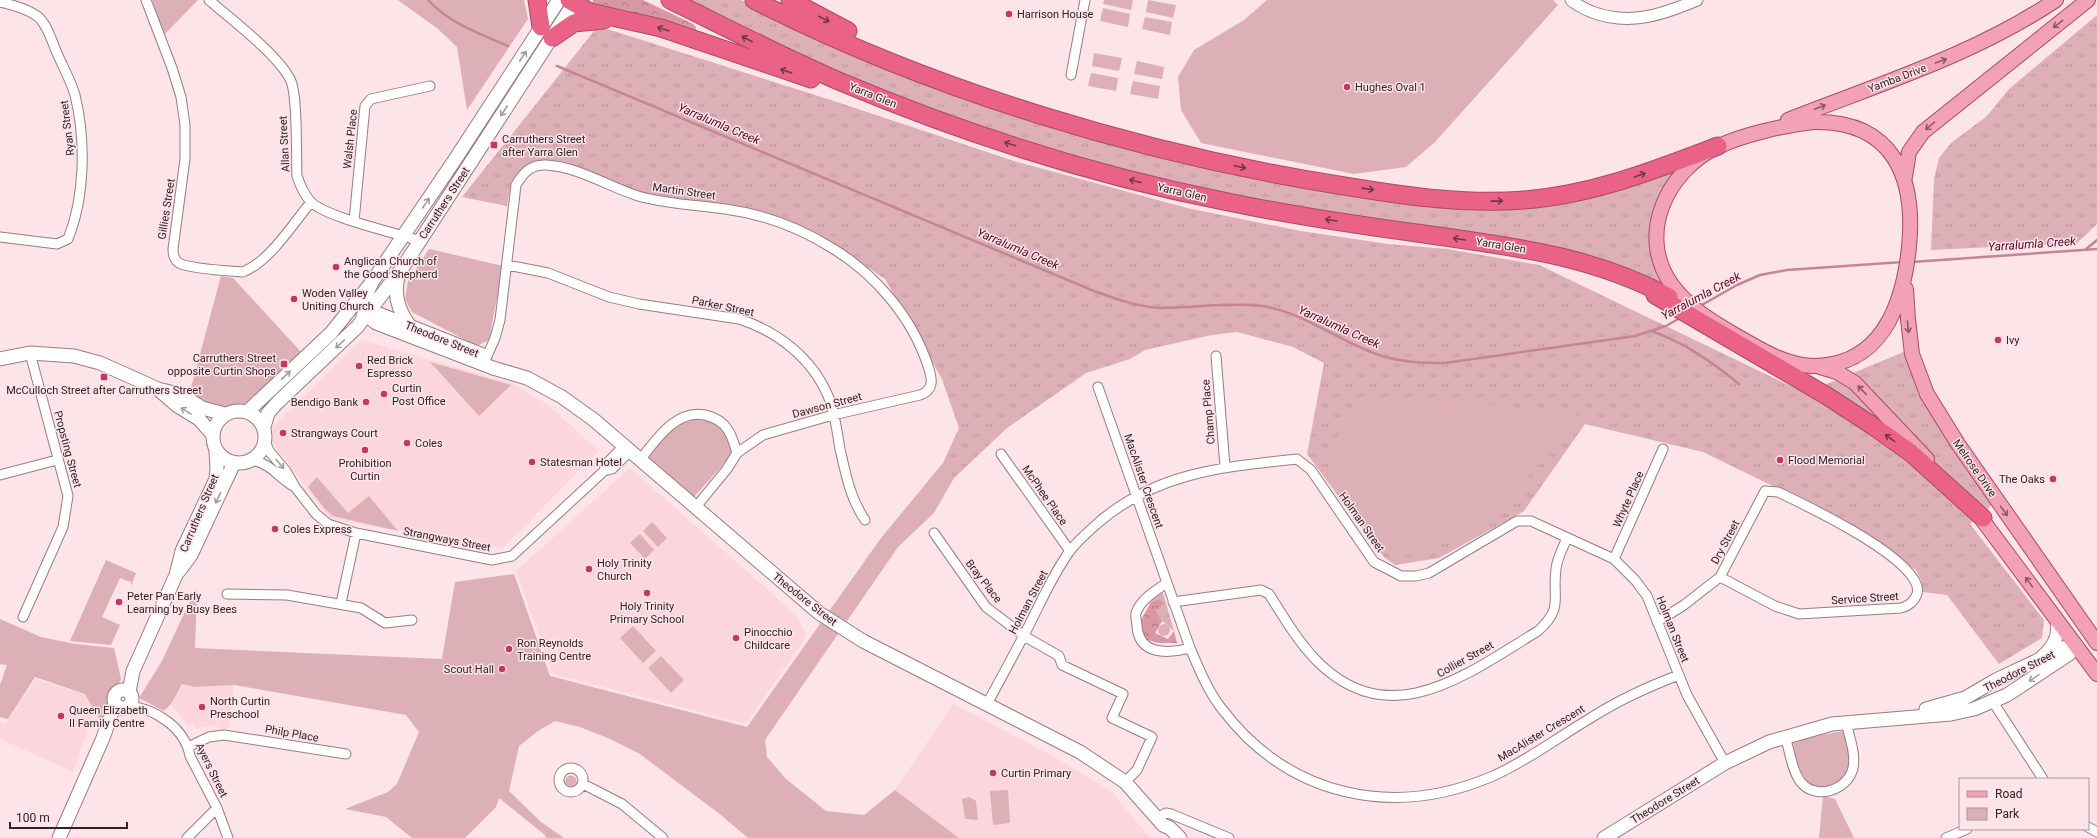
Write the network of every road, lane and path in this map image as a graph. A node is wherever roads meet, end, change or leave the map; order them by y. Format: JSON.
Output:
{"nodes":[{"id":1,"x":146,"y":0,"type":"edge"},
{"id":2,"x":209,"y":0,"type":"edge"},
{"id":3,"x":537,"y":0,"type":"edge"},
{"id":4,"x":670,"y":0,"type":"edge"},
{"id":5,"x":754,"y":0,"type":"edge"},
{"id":6,"x":790,"y":0,"type":"edge"},
{"id":7,"x":1085,"y":0,"type":"edge"},
{"id":8,"x":1570,"y":0,"type":"edge"},
{"id":9,"x":1697,"y":0,"type":"edge"},
{"id":10,"x":2056,"y":0,"type":"edge"},
{"id":11,"x":2088,"y":0,"type":"edge"},
{"id":12,"x":569,"y":1,"type":"edge"},
{"id":13,"x":0,"y":2,"type":"edge"},
{"id":14,"x":622,"y":20,"type":"junction"},
{"id":15,"x":546,"y":33,"type":"junction"},
{"id":16,"x":1071,"y":75,"type":"dead end"},
{"id":17,"x":430,"y":86,"type":"dead end"},
{"id":18,"x":903,"y":107,"type":"junction"},
{"id":19,"x":1724,"y":144,"type":"junction"},
{"id":20,"x":1202,"y":159,"type":"junction"},
{"id":21,"x":1905,"y":185,"type":"junction"},
{"id":22,"x":311,"y":202,"type":"junction"},
{"id":23,"x":354,"y":221,"type":"junction"},
{"id":24,"x":404,"y":236,"type":"junction"},
{"id":25,"x":0,"y":237,"type":"edge"},
{"id":26,"x":420,"y":240,"type":"junction"},
{"id":27,"x":507,"y":265,"type":"junction"},
{"id":28,"x":402,"y":267,"type":"junction"},
{"id":29,"x":372,"y":282,"type":"junction"},
{"id":30,"x":1905,"y":288,"type":"junction"},
{"id":31,"x":1670,"y":296,"type":"junction"},
{"id":32,"x":366,"y":315,"type":"junction"},
{"id":33,"x":1712,"y":324,"type":"junction"},
{"id":34,"x":409,"y":325,"type":"junction"},
{"id":35,"x":331,"y":333,"type":"junction"},
{"id":36,"x":30,"y":353,"type":"junction"},
{"id":37,"x":1216,"y":356,"type":"dead end"},
{"id":38,"x":0,"y":359,"type":"edge"},
{"id":39,"x":485,"y":361,"type":"junction"},
{"id":40,"x":1815,"y":366,"type":"junction"},
{"id":41,"x":1098,"y":387,"type":"dead end"},
{"id":42,"x":158,"y":389,"type":"junction"},
{"id":43,"x":927,"y":393,"type":"joint"},
{"id":44,"x":248,"y":411,"type":"junction"},
{"id":45,"x":224,"y":414,"type":"junction"},
{"id":46,"x":833,"y":416,"type":"junction"},
{"id":47,"x":264,"y":427,"type":"junction"},
{"id":48,"x":213,"y":435,"type":"junction"},
{"id":49,"x":265,"y":441,"type":"junction"},
{"id":50,"x":627,"y":448,"type":"junction"},
{"id":51,"x":1663,"y":449,"type":"dead end"},
{"id":52,"x":216,"y":450,"type":"junction"},
{"id":53,"x":737,"y":453,"type":"junction"},
{"id":54,"x":1001,"y":454,"type":"dead end"},
{"id":55,"x":57,"y":460,"type":"junction"},
{"id":56,"x":252,"y":460,"type":"junction"},
{"id":57,"x":640,"y":460,"type":"junction"},
{"id":58,"x":234,"y":463,"type":"junction"},
{"id":59,"x":1225,"y":466,"type":"junction"},
{"id":60,"x":0,"y":475,"type":"edge"},
{"id":61,"x":294,"y":487,"type":"junction"},
{"id":62,"x":1765,"y":491,"type":"joint"},
{"id":63,"x":1136,"y":496,"type":"junction"},
{"id":64,"x":695,"y":508,"type":"junction"},
{"id":65,"x":1983,"y":518,"type":"junction"},
{"id":66,"x":865,"y":520,"type":"dead end"},
{"id":67,"x":356,"y":533,"type":"junction"},
{"id":68,"x":934,"y":533,"type":"dead end"},
{"id":69,"x":1567,"y":538,"type":"junction"},
{"id":70,"x":1070,"y":551,"type":"junction"},
{"id":71,"x":1614,"y":559,"type":"junction"},
{"id":72,"x":176,"y":575,"type":"junction"},
{"id":73,"x":1720,"y":577,"type":"junction"},
{"id":74,"x":1167,"y":583,"type":"junction"},
{"id":75,"x":227,"y":594,"type":"dead end"},
{"id":76,"x":2065,"y":598,"type":"junction"},
{"id":77,"x":1173,"y":602,"type":"junction"},
{"id":78,"x":341,"y":603,"type":"junction"},
{"id":79,"x":23,"y":617,"type":"dead end"},
{"id":80,"x":412,"y":620,"type":"dead end"},
{"id":81,"x":2057,"y":621,"type":"junction"},
{"id":82,"x":1657,"y":622,"type":"junction"},
{"id":83,"x":1024,"y":636,"type":"junction"},
{"id":84,"x":2097,"y":643,"type":"edge"},
{"id":85,"x":2075,"y":646,"type":"junction"},
{"id":86,"x":1190,"y":648,"type":"junction"},
{"id":87,"x":2097,"y":650,"type":"edge"},
{"id":88,"x":2041,"y":658,"type":"junction"},
{"id":89,"x":2097,"y":674,"type":"edge"},
{"id":90,"x":1679,"y":675,"type":"junction"},
{"id":91,"x":1986,"y":686,"type":"junction"},
{"id":92,"x":124,"y":700,"type":"junction"},
{"id":93,"x":1993,"y":702,"type":"junction"},
{"id":94,"x":987,"y":704,"type":"junction"},
{"id":95,"x":1959,"y":705,"type":"junction"},
{"id":96,"x":1915,"y":713,"type":"junction"},
{"id":97,"x":1845,"y":719,"type":"junction"},
{"id":98,"x":1784,"y":734,"type":"junction"},
{"id":99,"x":188,"y":747,"type":"junction"},
{"id":100,"x":346,"y":754,"type":"dead end"},
{"id":101,"x":1725,"y":763,"type":"junction"},
{"id":102,"x":2042,"y":778,"type":"edge"},
{"id":103,"x":1125,"y":782,"type":"junction"},
{"id":104,"x":583,"y":784,"type":"dead end"},
{"id":105,"x":217,"y":808,"type":"junction"},
{"id":106,"x":1160,"y":822,"type":"junction"},
{"id":107,"x":1965,"y":830,"type":"edge"},
{"id":108,"x":2097,"y":832,"type":"edge"},
{"id":109,"x":59,"y":838,"type":"edge"},
{"id":110,"x":187,"y":838,"type":"edge"},
{"id":111,"x":228,"y":838,"type":"edge"},
{"id":112,"x":663,"y":838,"type":"edge"},
{"id":113,"x":1167,"y":838,"type":"edge"},
{"id":114,"x":1180,"y":838,"type":"edge"},
{"id":115,"x":1229,"y":838,"type":"edge"},
{"id":116,"x":1604,"y":838,"type":"edge"},
{"id":117,"x":1946,"y":838,"type":"edge"},
{"id":118,"x":2095,"y":838,"type":"edge"}],
"edges":[{"from":1,"to":22,"type":"street","name":"Gillies Street"},
{"from":2,"to":22,"type":"street","name":"Allan Street"},
{"from":3,"to":15,"type":"highway"},
{"from":18,"to":4,"type":"highway","name":"Yarra Glen","one_way":true},
{"from":5,"to":20,"type":"highway"},
{"from":6,"to":20,"type":"highway","one_way":true},
{"from":7,"to":16,"type":"street"},
{"from":8,"to":9,"type":"street"},
{"from":19,"to":10,"type":"main road","name":"Yamba Drive","one_way":true},
{"from":11,"to":21,"type":"main road","one_way":true},
{"from":12,"to":14,"type":"highway"},
{"from":12,"to":15,"type":"main road","name":"Carruthers Street"},
{"from":13,"to":25,"type":"street","name":"Ryan Street"},
{"from":14,"to":15,"type":"highway"},
{"from":18,"to":14,"type":"highway","one_way":true},
{"from":24,"to":15,"type":"main road","name":"Carruthers Street","one_way":true},
{"from":15,"to":26,"type":"main road","name":"Carruthers Street","one_way":true},
{"from":17,"to":23,"type":"street","name":"Walsh Place"},
{"from":31,"to":18,"type":"highway","name":"Yarra Glen","one_way":true},
{"from":20,"to":19,"type":"highway","one_way":true},
{"from":19,"to":21,"type":"main road"},
{"from":19,"to":31,"type":"main road"},
{"from":21,"to":30,"type":"main road","name":"Melrose Drive"},
{"from":22,"to":23,"type":"street","name":"Allan Street"},
{"from":23,"to":24,"type":"street","name":"Allan Street"},
{"from":24,"to":26,"type":"street","name":"Allan Street"},
{"from":24,"to":29,"type":"main road","name":"Carruthers Street"},
{"from":26,"to":28,"type":"main road","name":"Carruthers Street"},
{"from":27,"to":39,"type":"street","name":"Martin Street"},
{"from":27,"to":43,"type":"street","name":"Martin Street"},
{"from":27,"to":46,"type":"street","name":"Parker Street"},
{"from":28,"to":32,"type":"main road","name":"Carruthers Street"},
{"from":28,"to":34,"type":"main road"},
{"from":29,"to":32,"type":"main road"},
{"from":29,"to":35,"type":"main road","name":"Carruthers Street"},
{"from":30,"to":40,"type":"main road"},
{"from":30,"to":76,"type":"main road","name":"Melrose Drive","one_way":true},
{"from":31,"to":33,"type":"highway","name":"Yarra Glen"},
{"from":32,"to":34,"type":"main road","name":"Theodore Street"},
{"from":32,"to":35,"type":"main road","name":"Theodore Street"},
{"from":32,"to":39,"type":"main road","name":"Theodore Street"},
{"from":32,"to":47,"type":"main road","name":"Carruthers Street","one_way":true},
{"from":33,"to":40,"type":"main road"},
{"from":65,"to":33,"type":"highway","name":"Yarra Glen","one_way":true},
{"from":34,"to":39,"type":"main road","name":"Theodore Street"},
{"from":44,"to":35,"type":"main road","name":"Carruthers Street","one_way":true},
{"from":36,"to":38,"type":"main road"},
{"from":36,"to":42,"type":"main road"},
{"from":36,"to":55,"type":"street","name":"Propsting Street"},
{"from":37,"to":59,"type":"street","name":"Champ Place"},
{"from":39,"to":50,"type":"main road","name":"Theodore Street"},
{"from":65,"to":40,"type":"main road","one_way":true},
{"from":41,"to":63,"type":"street","name":"MacAlister Crescent"},
{"from":42,"to":45,"type":"main road"},
{"from":48,"to":42,"type":"main road","one_way":true},
{"from":43,"to":46,"type":"street","name":"Dawson Street"},
{"from":44,"to":45,"type":"main road"},
{"from":44,"to":47,"type":"main road"},
{"from":45,"to":48,"type":"main road"},
{"from":46,"to":53,"type":"street","name":"Dawson Street"},
{"from":46,"to":66,"type":"street","name":"Parker Street"},
{"from":47,"to":49,"type":"main road"},
{"from":48,"to":52,"type":"main road"},
{"from":49,"to":56,"type":"main road"},
{"from":49,"to":61,"type":"street","name":"Strangways Street","one_way":true},
{"from":50,"to":57,"type":"main road","name":"Theodore Street"},
{"from":50,"to":67,"type":"street","name":"Strangways Street"},
{"from":51,"to":71,"type":"street","name":"Whyte Place"},
{"from":52,"to":58,"type":"main road"},
{"from":52,"to":72,"type":"main road","name":"Carruthers Street"},
{"from":53,"to":57,"type":"street"},
{"from":53,"to":64,"type":"street","name":"Dawson Street"},
{"from":54,"to":70,"type":"street","name":"McPhee Place"},
{"from":55,"to":60,"type":"street"},
{"from":55,"to":79,"type":"street","name":"Propsting Street"},
{"from":56,"to":58,"type":"main road"},
{"from":56,"to":61,"type":"street","name":"Strangways Street"},
{"from":57,"to":64,"type":"main road","name":"Theodore Street"},
{"from":58,"to":72,"type":"main road","name":"Carruthers Street","one_way":true},
{"from":59,"to":63,"type":"street","name":"Holman Street"},
{"from":59,"to":69,"type":"street","name":"Holman Street"},
{"from":61,"to":67,"type":"street","name":"Strangways Street"},
{"from":62,"to":73,"type":"street","name":"Dry Street"},
{"from":62,"to":73,"type":"street","name":"Service Street"},
{"from":63,"to":70,"type":"street","name":"Holman Street"},
{"from":63,"to":74,"type":"street","name":"MacAlister Crescent"},
{"from":64,"to":94,"type":"main road","name":"Theodore Street"},
{"from":81,"to":65,"type":"main road","one_way":true},
{"from":67,"to":78,"type":"street"},
{"from":68,"to":83,"type":"street","name":"Bray Place"},
{"from":69,"to":71,"type":"street","name":"Holman Street"},
{"from":69,"to":77,"type":"street","name":"Collier Street"},
{"from":70,"to":83,"type":"street","name":"Holman Street"},
{"from":71,"to":82,"type":"street","name":"Holman Street"},
{"from":72,"to":92,"type":"main road","name":"Carruthers Street"},
{"from":73,"to":82,"type":"street","name":"Dry Street"},
{"from":74,"to":77,"type":"street","name":"MacAlister Crescent"},
{"from":74,"to":86,"type":"street"},
{"from":75,"to":78,"type":"street"},
{"from":76,"to":84,"type":"main road","name":"Melrose Drive"},
{"from":76,"to":85,"type":"main road"},
{"from":77,"to":86,"type":"street","name":"MacAlister Crescent"},
{"from":78,"to":80,"type":"street"},
{"from":81,"to":85,"type":"main road"},
{"from":81,"to":88,"type":"main road"},
{"from":82,"to":90,"type":"street","name":"Holman Street"},
{"from":83,"to":94,"type":"street","name":"Holman Street"},
{"from":83,"to":103,"type":"street","name":"Bray Place"},
{"from":85,"to":87,"type":"main road"},
{"from":85,"to":88,"type":"main road","name":"Theodore Street"},
{"from":85,"to":89,"type":"main road"},
{"from":85,"to":93,"type":"main road","name":"Theodore Street","one_way":true},
{"from":86,"to":90,"type":"street","name":"MacAlister Crescent"},
{"from":88,"to":91,"type":"main road","name":"Theodore Street"},
{"from":90,"to":101,"type":"street","name":"Holman Street"},
{"from":91,"to":93,"type":"main road"},
{"from":91,"to":95,"type":"main road","name":"Theodore Street"},
{"from":92,"to":99,"type":"street","name":"Ayers Street"},
{"from":92,"to":109,"type":"main road","name":"Carruthers Street"},
{"from":93,"to":95,"type":"main road"},
{"from":93,"to":102,"type":"street"},
{"from":94,"to":103,"type":"main road","name":"Theodore Street"},
{"from":95,"to":96,"type":"main road","name":"Theodore Street"},
{"from":95,"to":96,"type":"main road","name":"Theodore Street"},
{"from":96,"to":97,"type":"main road","name":"Theodore Street"},
{"from":97,"to":98,"type":"main road","name":"Theodore Street"},
{"from":97,"to":98,"type":"street"},
{"from":98,"to":101,"type":"main road","name":"Theodore Street"},
{"from":99,"to":100,"type":"street","name":"Philp Place"},
{"from":99,"to":105,"type":"street","name":"Ayers Street"},
{"from":101,"to":116,"type":"main road","name":"Theodore Street"},
{"from":103,"to":106,"type":"main road","name":"Theodore Street"},
{"from":104,"to":112,"type":"street"},
{"from":105,"to":110,"type":"street"},
{"from":105,"to":111,"type":"street","name":"Ayers Street"},
{"from":106,"to":113,"type":"main road","name":"Theodore Street"},
{"from":106,"to":114,"type":"main road","name":"Theodore Street"},
{"from":106,"to":115,"type":"street"},
{"from":107,"to":117,"type":"street"},
{"from":108,"to":118,"type":"street"}]}
